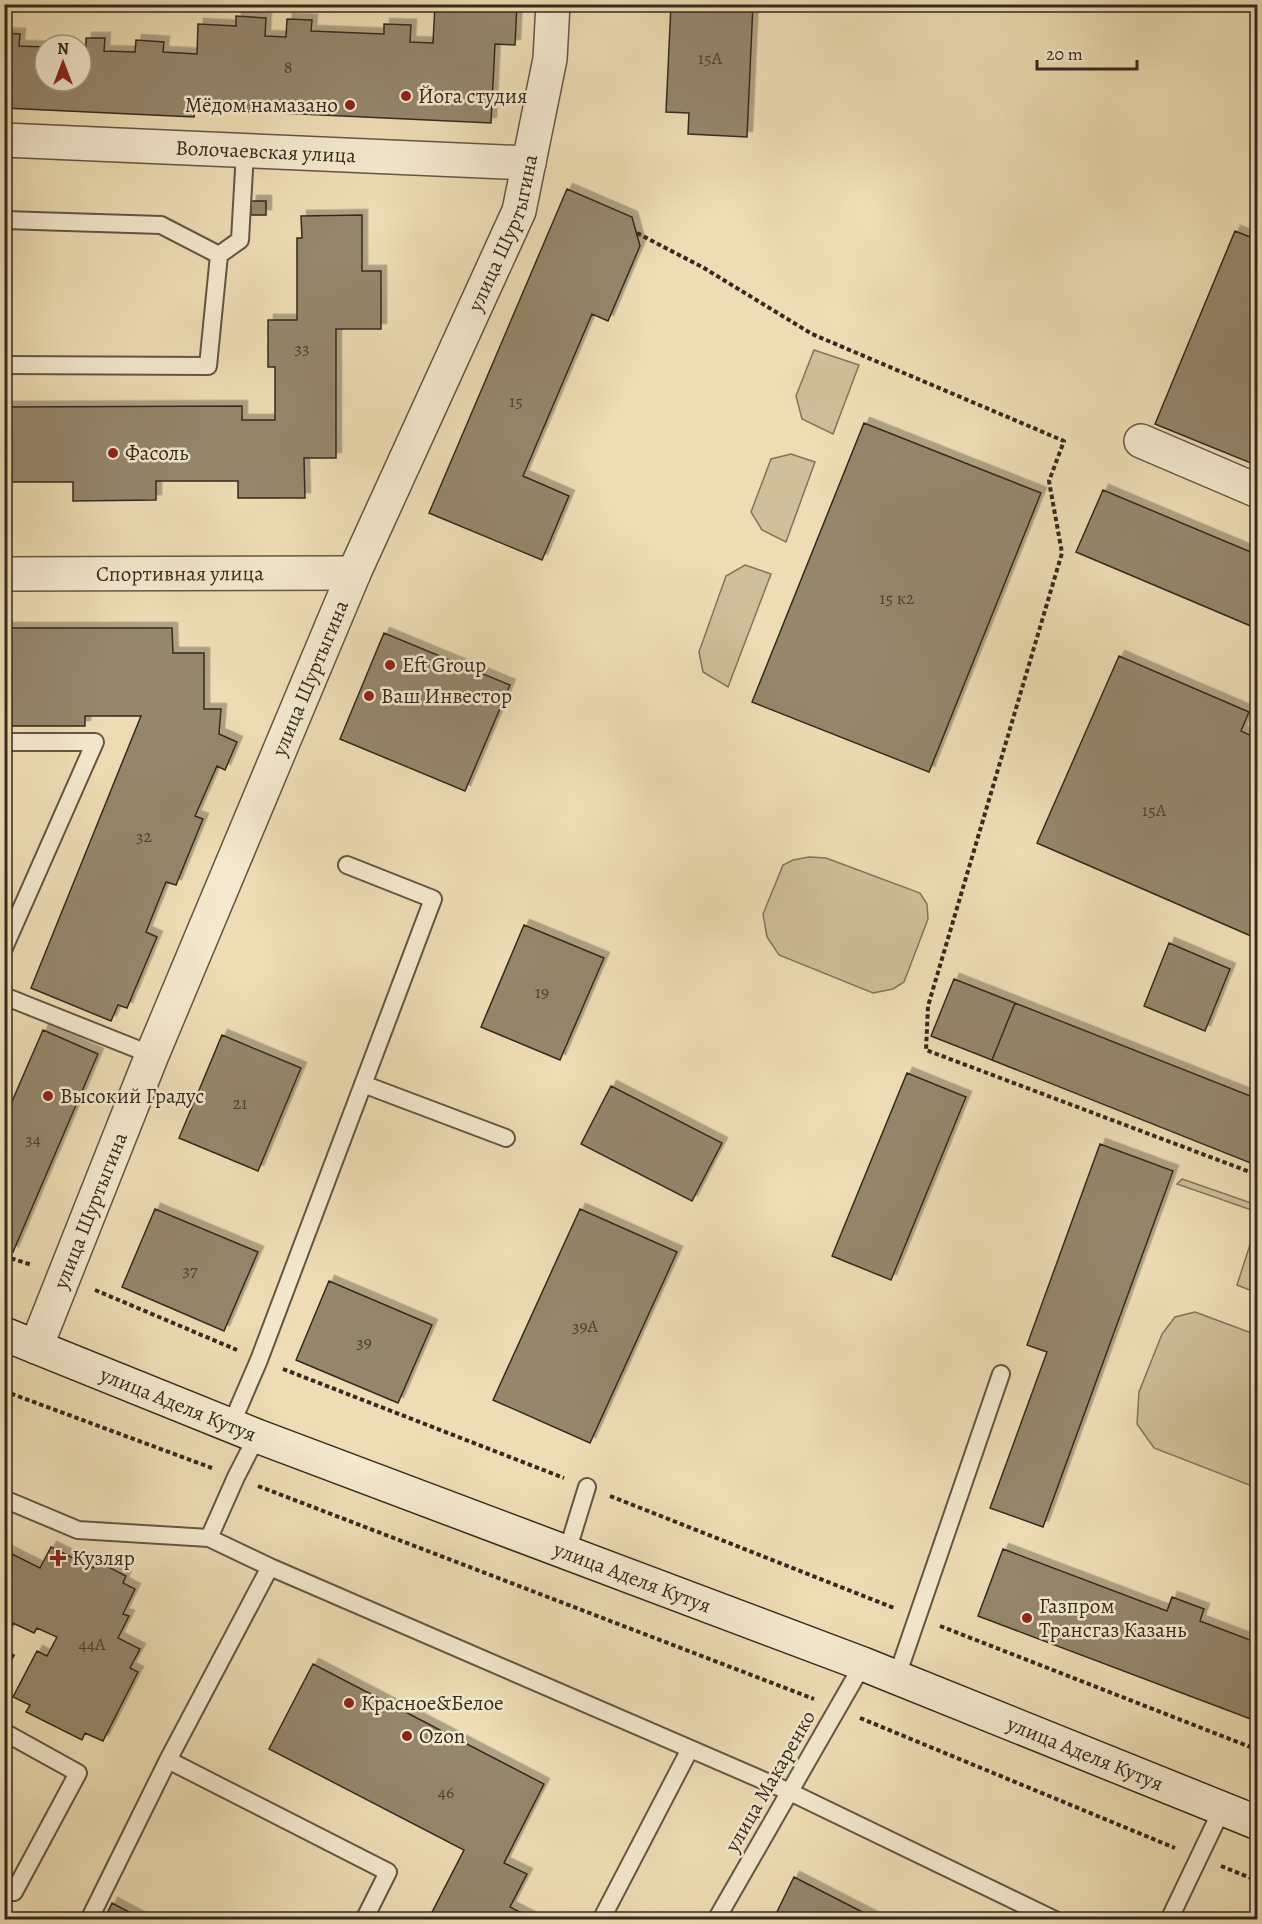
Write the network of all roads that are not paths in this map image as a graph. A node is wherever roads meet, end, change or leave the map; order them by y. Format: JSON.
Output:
{"nodes":[{"id":1,"x":553,"y":4,"type":"edge"},
{"id":2,"x":4,"y":140,"type":"edge"},
{"id":3,"x":245,"y":152,"type":"junction"},
{"id":4,"x":529,"y":164,"type":"junction"},
{"id":5,"x":4,"y":219,"type":"edge"},
{"id":6,"x":219,"y":255,"type":"junction"},
{"id":7,"x":4,"y":365,"type":"edge"},
{"id":8,"x":1141,"y":441,"type":"dead end"},
{"id":9,"x":1257,"y":491,"type":"edge"},
{"id":10,"x":354,"y":573,"type":"junction"},
{"id":11,"x":4,"y":574,"type":"edge"},
{"id":12,"x":4,"y":742,"type":"edge"},
{"id":13,"x":347,"y":865,"type":"dead end"},
{"id":14,"x":4,"y":948,"type":"edge"},
{"id":15,"x":6,"y":1002,"type":"edge"},
{"id":16,"x":152,"y":1055,"type":"junction"},
{"id":17,"x":363,"y":1084,"type":"junction"},
{"id":18,"x":506,"y":1138,"type":"dead end"},
{"id":19,"x":4,"y":1334,"type":"edge"},
{"id":20,"x":36,"y":1347,"type":"junction"},
{"id":21,"x":1001,"y":1374,"type":"dead end"},
{"id":22,"x":244,"y":1431,"type":"junction"},
{"id":23,"x":587,"y":1487,"type":"road end"},
{"id":24,"x":4,"y":1499,"type":"edge"},
{"id":25,"x":209,"y":1538,"type":"junction"},
{"id":26,"x":567,"y":1552,"type":"junction"},
{"id":27,"x":270,"y":1567,"type":"junction"},
{"id":28,"x":863,"y":1664,"type":"junction"},
{"id":29,"x":896,"y":1679,"type":"junction"},
{"id":30,"x":4,"y":1732,"type":"edge"},
{"id":31,"x":690,"y":1749,"type":"junction"},
{"id":32,"x":168,"y":1760,"type":"junction"},
{"id":33,"x":790,"y":1792,"type":"junction"},
{"id":34,"x":1222,"y":1809,"type":"junction"},
{"id":35,"x":1256,"y":1816,"type":"edge"},
{"id":36,"x":4,"y":1888,"type":"edge"},
{"id":37,"x":88,"y":1920,"type":"edge"},
{"id":38,"x":364,"y":1920,"type":"edge"},
{"id":39,"x":601,"y":1920,"type":"edge"},
{"id":40,"x":716,"y":1920,"type":"edge"},
{"id":41,"x":1055,"y":1920,"type":"edge"},
{"id":42,"x":1169,"y":1920,"type":"edge"}],
"edges":[{"from":1,"to":4,"type":"street","name":"улица Шуртыгина"},
{"from":2,"to":3,"type":"street","name":"Волочаевская улица"},
{"from":3,"to":4,"type":"street","name":"Волочаевская улица"},
{"from":3,"to":6,"type":"lane"},
{"from":4,"to":10,"type":"street","name":"улица Шуртыгина"},
{"from":5,"to":6,"type":"lane"},
{"from":6,"to":7,"type":"lane"},
{"from":8,"to":9,"type":"street"},
{"from":10,"to":11,"type":"street","name":"Спортивная улица"},
{"from":10,"to":16,"type":"street","name":"улица Шуртыгина"},
{"from":12,"to":14,"type":"lane"},
{"from":13,"to":17,"type":"lane"},
{"from":15,"to":16,"type":"lane"},
{"from":16,"to":20,"type":"street","name":"улица Шуртыгина"},
{"from":17,"to":18,"type":"lane"},
{"from":17,"to":22,"type":"lane"},
{"from":19,"to":20,"type":"street","name":"улица Аделя Кутуя"},
{"from":20,"to":22,"type":"street","name":"улица Аделя Кутуя"},
{"from":21,"to":29,"type":"lane"},
{"from":22,"to":25,"type":"lane"},
{"from":22,"to":26,"type":"street","name":"улица Аделя Кутуя"},
{"from":23,"to":26,"type":"lane"},
{"from":24,"to":25,"type":"lane"},
{"from":25,"to":27,"type":"lane"},
{"from":26,"to":28,"type":"street","name":"улица Аделя Кутуя"},
{"from":27,"to":31,"type":"lane"},
{"from":27,"to":32,"type":"lane"},
{"from":28,"to":29,"type":"street","name":"улица Аделя Кутуя"},
{"from":28,"to":33,"type":"lane","name":"улица Макаренко"},
{"from":29,"to":34,"type":"street","name":"улица Аделя Кутуя"},
{"from":30,"to":36,"type":"lane"},
{"from":31,"to":33,"type":"lane"},
{"from":31,"to":39,"type":"lane"},
{"from":32,"to":37,"type":"lane"},
{"from":32,"to":38,"type":"lane"},
{"from":33,"to":40,"type":"lane","name":"улица Макаренко"},
{"from":33,"to":41,"type":"lane"},
{"from":34,"to":35,"type":"street","name":"улица Аделя Кутуя"},
{"from":34,"to":42,"type":"lane"}]}
